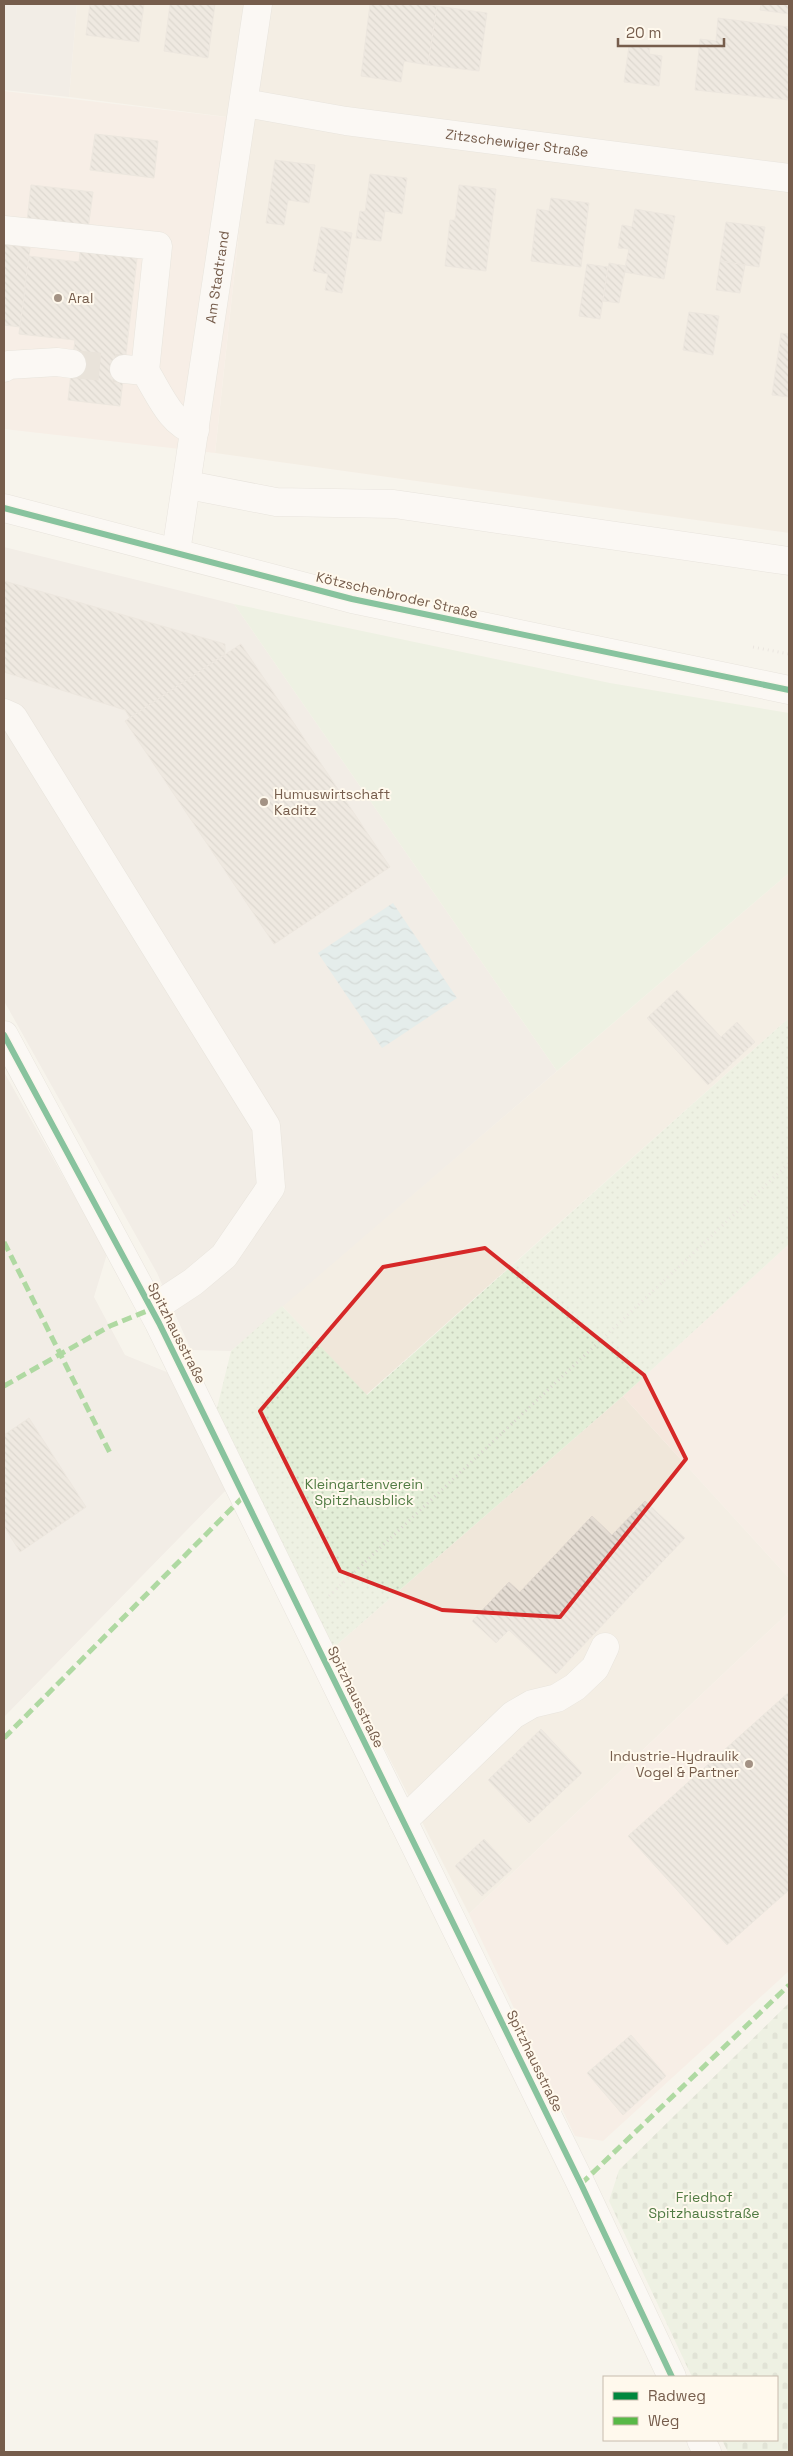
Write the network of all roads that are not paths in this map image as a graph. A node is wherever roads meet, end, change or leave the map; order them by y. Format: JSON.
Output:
{"nodes":[{"id":1,"x":258,"y":4,"type":"edge"},
{"id":2,"x":245,"y":103,"type":"junction"},
{"id":3,"x":789,"y":178,"type":"edge"},
{"id":4,"x":4,"y":230,"type":"edge"},
{"id":5,"x":72,"y":364,"type":"tunnel mouth"},
{"id":6,"x":4,"y":368,"type":"edge"},
{"id":7,"x":195,"y":430,"type":"junction"},
{"id":8,"x":188,"y":484,"type":"junction"},
{"id":9,"x":4,"y":508,"type":"edge"},
{"id":10,"x":176,"y":552,"type":"junction"},
{"id":11,"x":789,"y":561,"type":"edge"},
{"id":12,"x":789,"y":690,"type":"edge"},
{"id":13,"x":4,"y":713,"type":"edge"},
{"id":14,"x":4,"y":1035,"type":"edge"},
{"id":15,"x":152,"y":1309,"type":"junction"},
{"id":16,"x":604,"y":1646,"type":"dead end"},
{"id":17,"x":403,"y":1821,"type":"junction"},
{"id":18,"x":672,"y":2376,"type":"edge"}],
"edges":[{"from":1,"to":2,"type":"street","name":"Am Stadtrand"},
{"from":2,"to":3,"type":"street","name":"Zitzschewiger Straße"},
{"from":2,"to":7,"type":"street","name":"Am Stadtrand"},
{"from":4,"to":7,"type":"street"},
{"from":5,"to":6,"type":"street"},
{"from":7,"to":8,"type":"street","name":"Am Stadtrand"},
{"from":8,"to":10,"type":"street","name":"Am Stadtrand"},
{"from":8,"to":11,"type":"street"},
{"from":9,"to":10,"type":"street","name":"Kötzschenbroder Straße"},
{"from":10,"to":12,"type":"street","name":"Kötzschenbroder Straße"},
{"from":13,"to":15,"type":"street"},
{"from":14,"to":15,"type":"street","name":"Spitzhausstraße"},
{"from":15,"to":17,"type":"street","name":"Spitzhausstraße"},
{"from":16,"to":17,"type":"street"},
{"from":17,"to":18,"type":"street","name":"Spitzhausstraße"}]}
